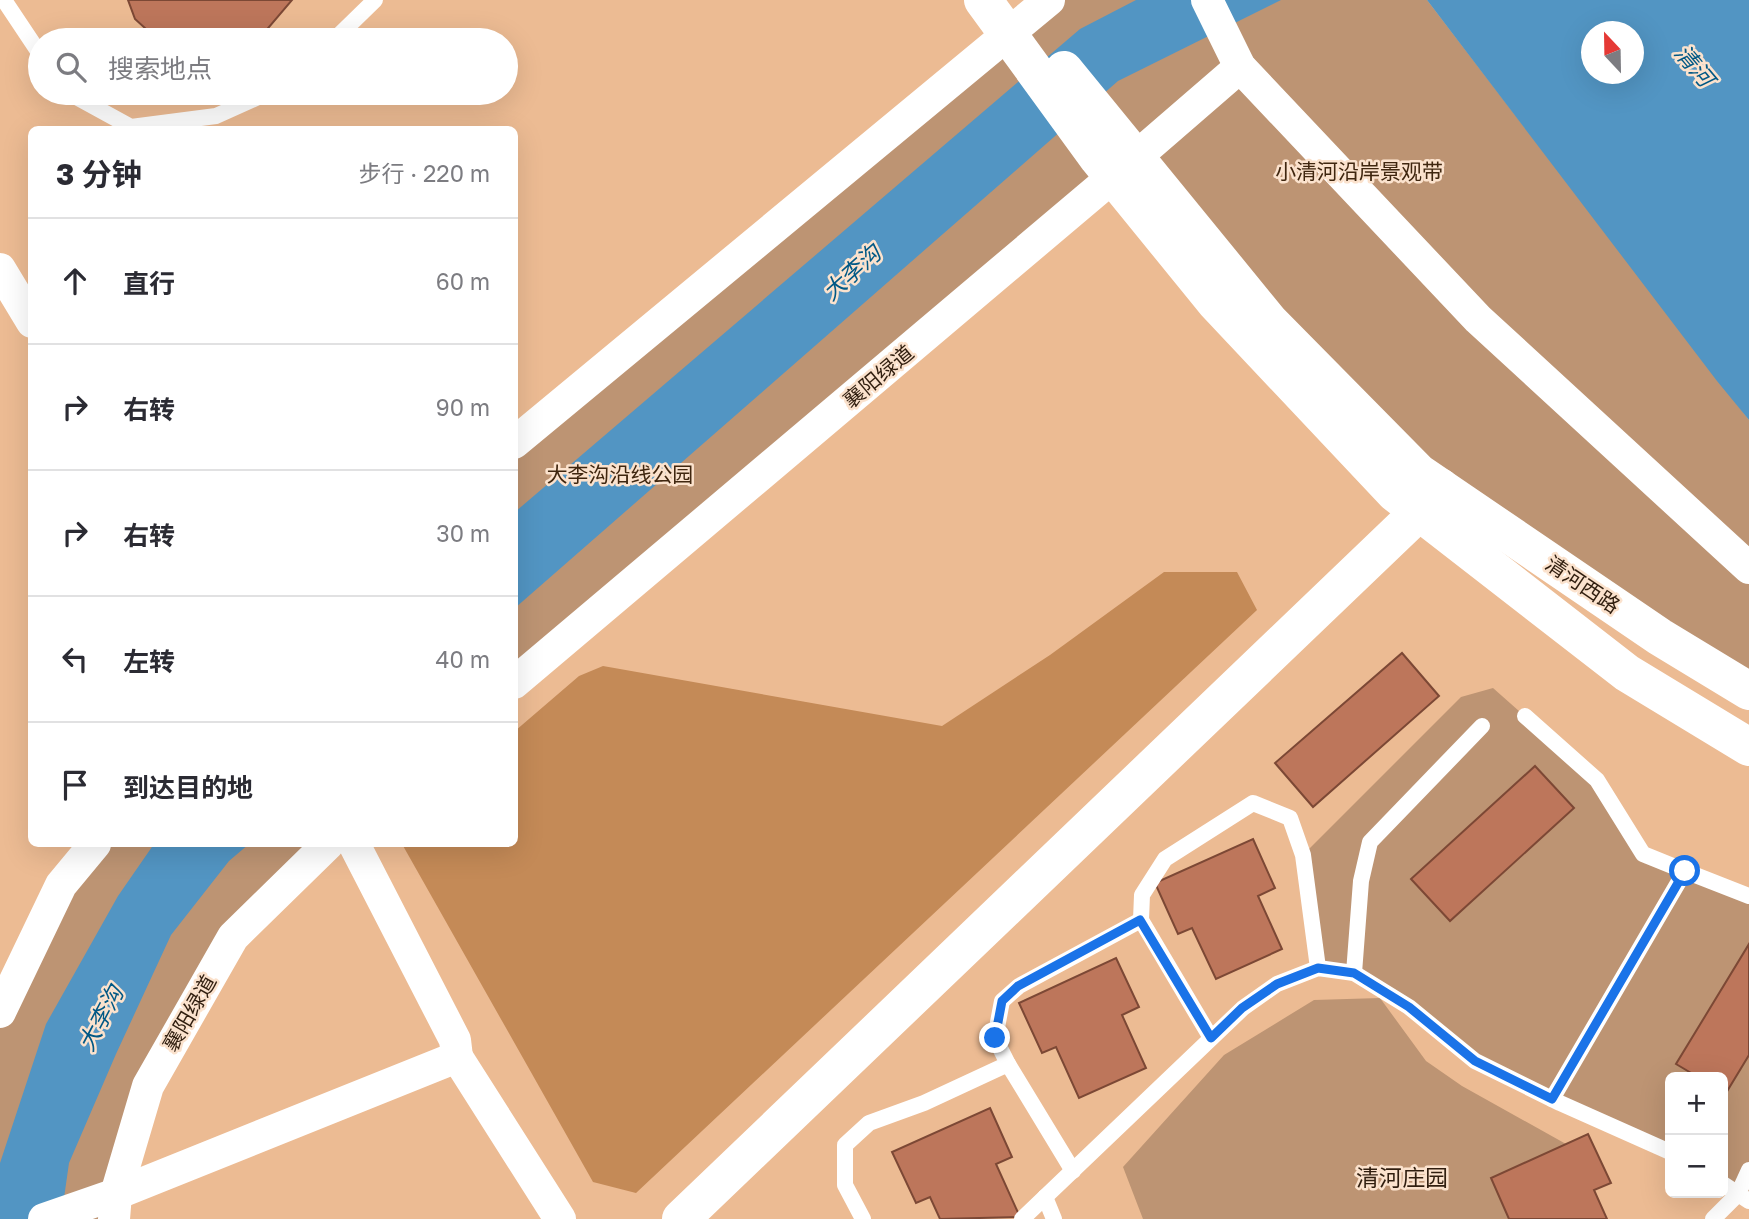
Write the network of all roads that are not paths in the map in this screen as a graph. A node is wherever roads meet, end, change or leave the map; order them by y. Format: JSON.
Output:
{"nodes":[{"id":1,"x":4,"y":0,"type":"edge"},
{"id":2,"x":375,"y":0,"type":"edge"},
{"id":3,"x":983,"y":0,"type":"edge"},
{"id":4,"x":1207,"y":0,"type":"edge"},
{"id":5,"x":1027,"y":25,"type":"edge"},
{"id":6,"x":346,"y":28,"type":"edge"},
{"id":7,"x":28,"y":36,"type":"edge"},
{"id":8,"x":1234,"y":56,"type":"junction"},
{"id":9,"x":91,"y":105,"type":"edge"},
{"id":10,"x":240,"y":105,"type":"edge"},
{"id":11,"x":129,"y":126,"type":"edge"},
{"id":12,"x":139,"y":126,"type":"edge"},
{"id":13,"x":1117,"y":158,"type":"junction"},
{"id":14,"x":0,"y":269,"type":"edge"},
{"id":15,"x":28,"y":315,"type":"edge"},
{"id":16,"x":518,"y":440,"type":"edge"},
{"id":17,"x":1426,"y":491,"type":"junction"},
{"id":18,"x":1749,"y":568,"type":"edge"},
{"id":19,"x":518,"y":680,"type":"edge"},
{"id":20,"x":1749,"y":691,"type":"edge"},
{"id":21,"x":1525,"y":716,"type":"dead end"},
{"id":22,"x":1482,"y":726,"type":"dead end"},
{"id":23,"x":1749,"y":747,"type":"edge"},
{"id":24,"x":93,"y":847,"type":"edge"},
{"id":25,"x":325,"y":847,"type":"edge"},
{"id":26,"x":356,"y":847,"type":"edge"},
{"id":27,"x":1685,"y":871,"type":"junction"},
{"id":28,"x":1749,"y":896,"type":"edge"},
{"id":29,"x":1140,"y":920,"type":"junction"},
{"id":30,"x":1318,"y":968,"type":"junction"},
{"id":31,"x":1354,"y":973,"type":"junction"},
{"id":32,"x":0,"y":1012,"type":"edge"},
{"id":33,"x":1211,"y":1038,"type":"junction"},
{"id":34,"x":457,"y":1057,"type":"junction"},
{"id":35,"x":1008,"y":1064,"type":"junction"},
{"id":36,"x":1552,"y":1099,"type":"junction"},
{"id":37,"x":1665,"y":1150,"type":"edge"},
{"id":38,"x":1749,"y":1170,"type":"edge"},
{"id":39,"x":1073,"y":1171,"type":"junction"},
{"id":40,"x":1728,"y":1187,"type":"edge"},
{"id":41,"x":1045,"y":1197,"type":"junction"},
{"id":42,"x":1744,"y":1197,"type":"edge"},
{"id":43,"x":115,"y":1207,"type":"edge"},
{"id":44,"x":44,"y":1219,"type":"edge"},
{"id":45,"x":560,"y":1219,"type":"edge"},
{"id":46,"x":681,"y":1219,"type":"edge"},
{"id":47,"x":863,"y":1219,"type":"edge"},
{"id":48,"x":1022,"y":1219,"type":"edge"},
{"id":49,"x":1054,"y":1219,"type":"edge"},
{"id":50,"x":1713,"y":1219,"type":"edge"}],
"edges":[{"from":1,"to":7,"type":"lane"},
{"from":2,"to":6,"type":"lane"},
{"from":3,"to":5,"type":"main road"},
{"from":4,"to":8,"type":"street"},
{"from":5,"to":13,"type":"main road"},
{"from":5,"to":16,"type":"street"},
{"from":8,"to":13,"type":"street","name":"襄阳绿道"},
{"from":8,"to":18,"type":"street"},
{"from":9,"to":11,"type":"lane"},
{"from":10,"to":12,"type":"lane"},
{"from":13,"to":17,"type":"main road"},
{"from":13,"to":19,"type":"street","name":"襄阳绿道"},
{"from":14,"to":15,"type":"street"},
{"from":17,"to":20,"type":"main road","name":"清河西路"},
{"from":17,"to":23,"type":"main road"},
{"from":17,"to":46,"type":"main road"},
{"from":21,"to":27,"type":"lane"},
{"from":22,"to":31,"type":"lane"},
{"from":24,"to":32,"type":"street"},
{"from":25,"to":43,"type":"street","name":"襄阳绿道"},
{"from":26,"to":34,"type":"street"},
{"from":27,"to":28,"type":"lane"},
{"from":27,"to":36,"type":"lane"},
{"from":29,"to":30,"type":"lane"},
{"from":29,"to":33,"type":"lane"},
{"from":29,"to":35,"type":"lane"},
{"from":30,"to":31,"type":"lane"},
{"from":30,"to":33,"type":"lane"},
{"from":31,"to":36,"type":"lane"},
{"from":33,"to":39,"type":"lane"},
{"from":34,"to":43,"type":"street"},
{"from":34,"to":45,"type":"street"},
{"from":35,"to":39,"type":"lane"},
{"from":35,"to":47,"type":"lane"},
{"from":36,"to":37,"type":"lane"},
{"from":38,"to":42,"type":"lane"},
{"from":39,"to":41,"type":"lane"},
{"from":40,"to":42,"type":"lane"},
{"from":41,"to":48,"type":"lane"},
{"from":41,"to":49,"type":"lane"},
{"from":42,"to":50,"type":"lane"},
{"from":43,"to":44,"type":"street"}]}
